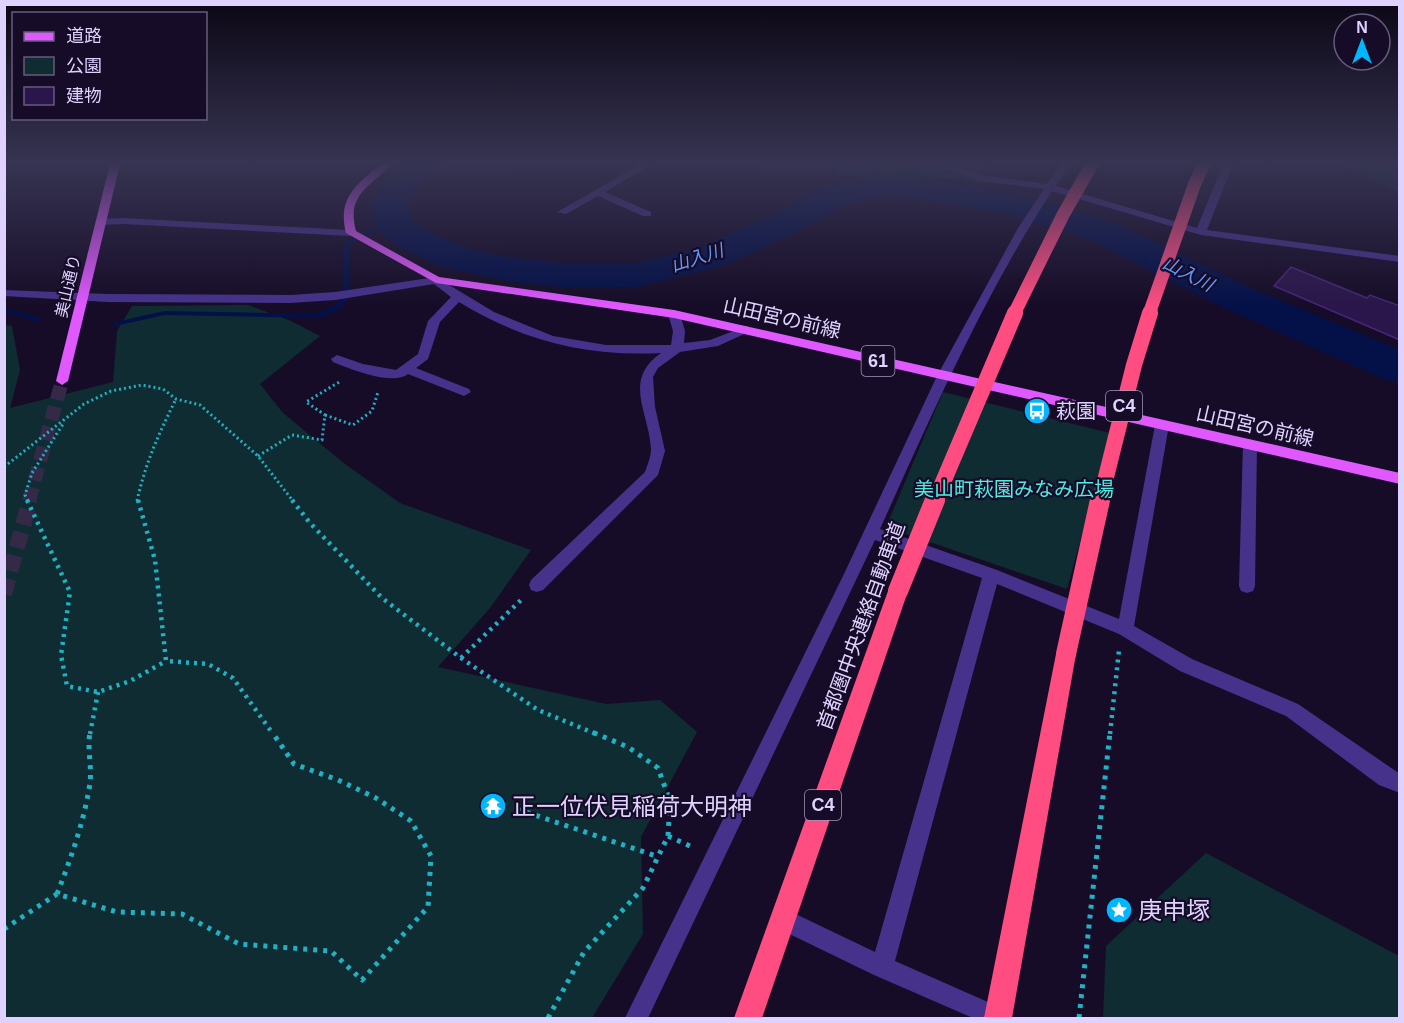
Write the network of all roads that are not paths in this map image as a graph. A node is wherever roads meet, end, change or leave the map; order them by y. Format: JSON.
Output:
{"nodes":[{"id":1,"x":103,"y":212,"type":"edge"},
{"id":2,"x":346,"y":212,"type":"edge"},
{"id":3,"x":642,"y":212,"type":"edge"},
{"id":4,"x":1033,"y":212,"type":"edge"},
{"id":5,"x":1065,"y":212,"type":"edge"},
{"id":6,"x":1124,"y":212,"type":"edge"},
{"id":7,"x":1185,"y":212,"type":"edge"},
{"id":8,"x":1209,"y":212,"type":"edge"},
{"id":9,"x":647,"y":214,"type":"dead end"},
{"id":10,"x":101,"y":222,"type":"junction"},
{"id":11,"x":1201,"y":232,"type":"junction"},
{"id":12,"x":355,"y":236,"type":"junction"},
{"id":13,"x":1400,"y":259,"type":"edge"},
{"id":14,"x":436,"y":280,"type":"junction"},
{"id":15,"x":4,"y":293,"type":"edge"},
{"id":16,"x":83,"y":296,"type":"junction"},
{"id":17,"x":457,"y":297,"type":"junction"},
{"id":18,"x":674,"y":314,"type":"junction"},
{"id":19,"x":747,"y":330,"type":"junction"},
{"id":20,"x":677,"y":348,"type":"junction"},
{"id":21,"x":337,"y":359,"type":"dead end"},
{"id":22,"x":403,"y":372,"type":"junction"},
{"id":23,"x":943,"y":376,"type":"junction"},
{"id":24,"x":62,"y":381,"type":"tunnel mouth"},
{"id":25,"x":464,"y":392,"type":"dead end"},
{"id":26,"x":1162,"y":425,"type":"junction"},
{"id":27,"x":1250,"y":444,"type":"junction"},
{"id":28,"x":1400,"y":479,"type":"edge"},
{"id":29,"x":871,"y":532,"type":"junction"},
{"id":30,"x":991,"y":575,"type":"junction"},
{"id":31,"x":537,"y":585,"type":"road end"},
{"id":32,"x":1247,"y":586,"type":"dead end"},
{"id":33,"x":1125,"y":629,"type":"junction"},
{"id":34,"x":1400,"y":784,"type":"edge"},
{"id":35,"x":783,"y":919,"type":"junction"},
{"id":36,"x":882,"y":967,"type":"junction"},
{"id":37,"x":636,"y":1018,"type":"edge"},
{"id":38,"x":748,"y":1018,"type":"edge"},
{"id":39,"x":998,"y":1018,"type":"edge"}],
"edges":[{"from":1,"to":10,"type":"main road","name":"美山通り"},
{"from":2,"to":12,"type":"main road"},
{"from":3,"to":9,"type":"street"},
{"from":4,"to":23,"type":"street"},
{"from":5,"to":35,"type":"highway","name":"首都圏中央連絡自動車道","number":"C4","bridge":true},
{"from":6,"to":11,"type":"street"},
{"from":7,"to":39,"type":"highway","number":"C4","bridge":true},
{"from":8,"to":11,"type":"street"},
{"from":10,"to":12,"type":"street"},
{"from":10,"to":16,"type":"main road","name":"美山通り"},
{"from":11,"to":13,"type":"street"},
{"from":12,"to":14,"type":"main road","name":"山田宮の前線","number":"61"},
{"from":14,"to":16,"type":"street"},
{"from":14,"to":17,"type":"street","number":"61"},
{"from":14,"to":18,"type":"main road","name":"山田宮の前線","number":"61"},
{"from":15,"to":16,"type":"street"},
{"from":16,"to":24,"type":"main road","name":"美山通り"},
{"from":17,"to":20,"type":"street","number":"61"},
{"from":17,"to":22,"type":"street"},
{"from":18,"to":19,"type":"main road","name":"山田宮の前線","number":"61"},
{"from":18,"to":20,"type":"street"},
{"from":19,"to":20,"type":"street","number":"61"},
{"from":19,"to":23,"type":"main road","name":"山田宮の前線","number":"61"},
{"from":20,"to":31,"type":"street"},
{"from":21,"to":22,"type":"street"},
{"from":22,"to":25,"type":"street"},
{"from":23,"to":26,"type":"main road","name":"山田宮の前線","number":"61"},
{"from":23,"to":29,"type":"street"},
{"from":26,"to":27,"type":"main road","name":"山田宮の前線","number":"61"},
{"from":26,"to":33,"type":"street"},
{"from":27,"to":28,"type":"main road","name":"山田宮の前線","number":"61"},
{"from":27,"to":32,"type":"street"},
{"from":29,"to":30,"type":"street"},
{"from":29,"to":37,"type":"street"},
{"from":30,"to":33,"type":"street"},
{"from":30,"to":36,"type":"street"},
{"from":33,"to":34,"type":"street"},
{"from":35,"to":36,"type":"street"},
{"from":35,"to":38,"type":"highway","name":"首都圏中央連絡自動車道","number":"C4"},
{"from":36,"to":39,"type":"street"}]}
